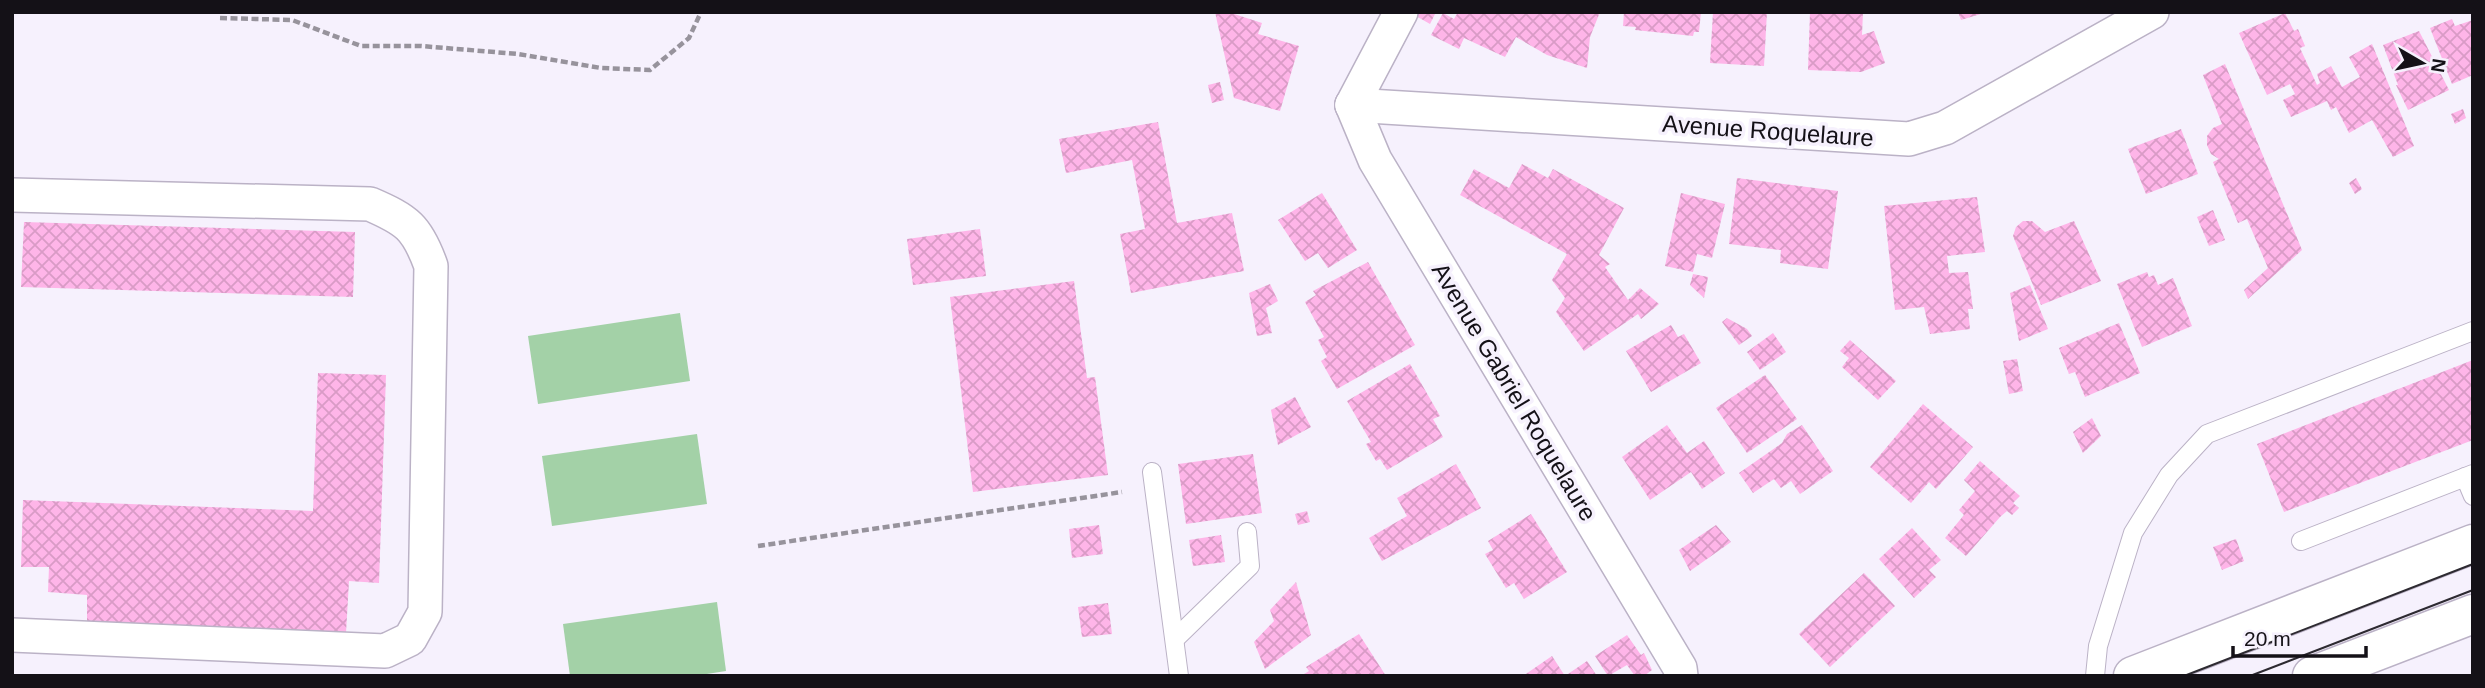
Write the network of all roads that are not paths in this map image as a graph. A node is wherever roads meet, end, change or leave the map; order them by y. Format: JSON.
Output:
{"nodes":[{"id":1,"x":1401,"y":12,"type":"edge"},
{"id":2,"x":2152,"y":12,"type":"edge"},
{"id":3,"x":1352,"y":105,"type":"junction"},
{"id":4,"x":12,"y":195,"type":"edge"},
{"id":5,"x":2473,"y":331,"type":"edge"},
{"id":6,"x":2469,"y":475,"type":"edge"},
{"id":7,"x":1153,"y":480,"type":"road end"},
{"id":8,"x":2473,"y":496,"type":"edge"},
{"id":9,"x":1247,"y":532,"type":"dead end"},
{"id":10,"x":2301,"y":541,"type":"dead end"},
{"id":11,"x":2473,"y":544,"type":"edge"},
{"id":12,"x":2473,"y":614,"type":"edge"},
{"id":13,"x":12,"y":635,"type":"edge"},
{"id":14,"x":1175,"y":639,"type":"junction"},
{"id":15,"x":1179,"y":676,"type":"edge"},
{"id":16,"x":1681,"y":676,"type":"edge"},
{"id":17,"x":2095,"y":676,"type":"edge"},
{"id":18,"x":2133,"y":676,"type":"edge"},
{"id":19,"x":2312,"y":676,"type":"edge"}],
"edges":[{"from":1,"to":3,"type":"street"},
{"from":2,"to":3,"type":"street","name":"Avenue Roquelaure"},
{"from":3,"to":16,"type":"street","name":"Avenue Gabriel Roquelaure"},
{"from":4,"to":13,"type":"street"},
{"from":5,"to":17,"type":"lane"},
{"from":6,"to":8,"type":"lane"},
{"from":6,"to":10,"type":"lane"},
{"from":7,"to":14,"type":"lane"},
{"from":9,"to":14,"type":"lane"},
{"from":11,"to":18,"type":"street"},
{"from":12,"to":19,"type":"street"},
{"from":14,"to":15,"type":"lane"}]}
